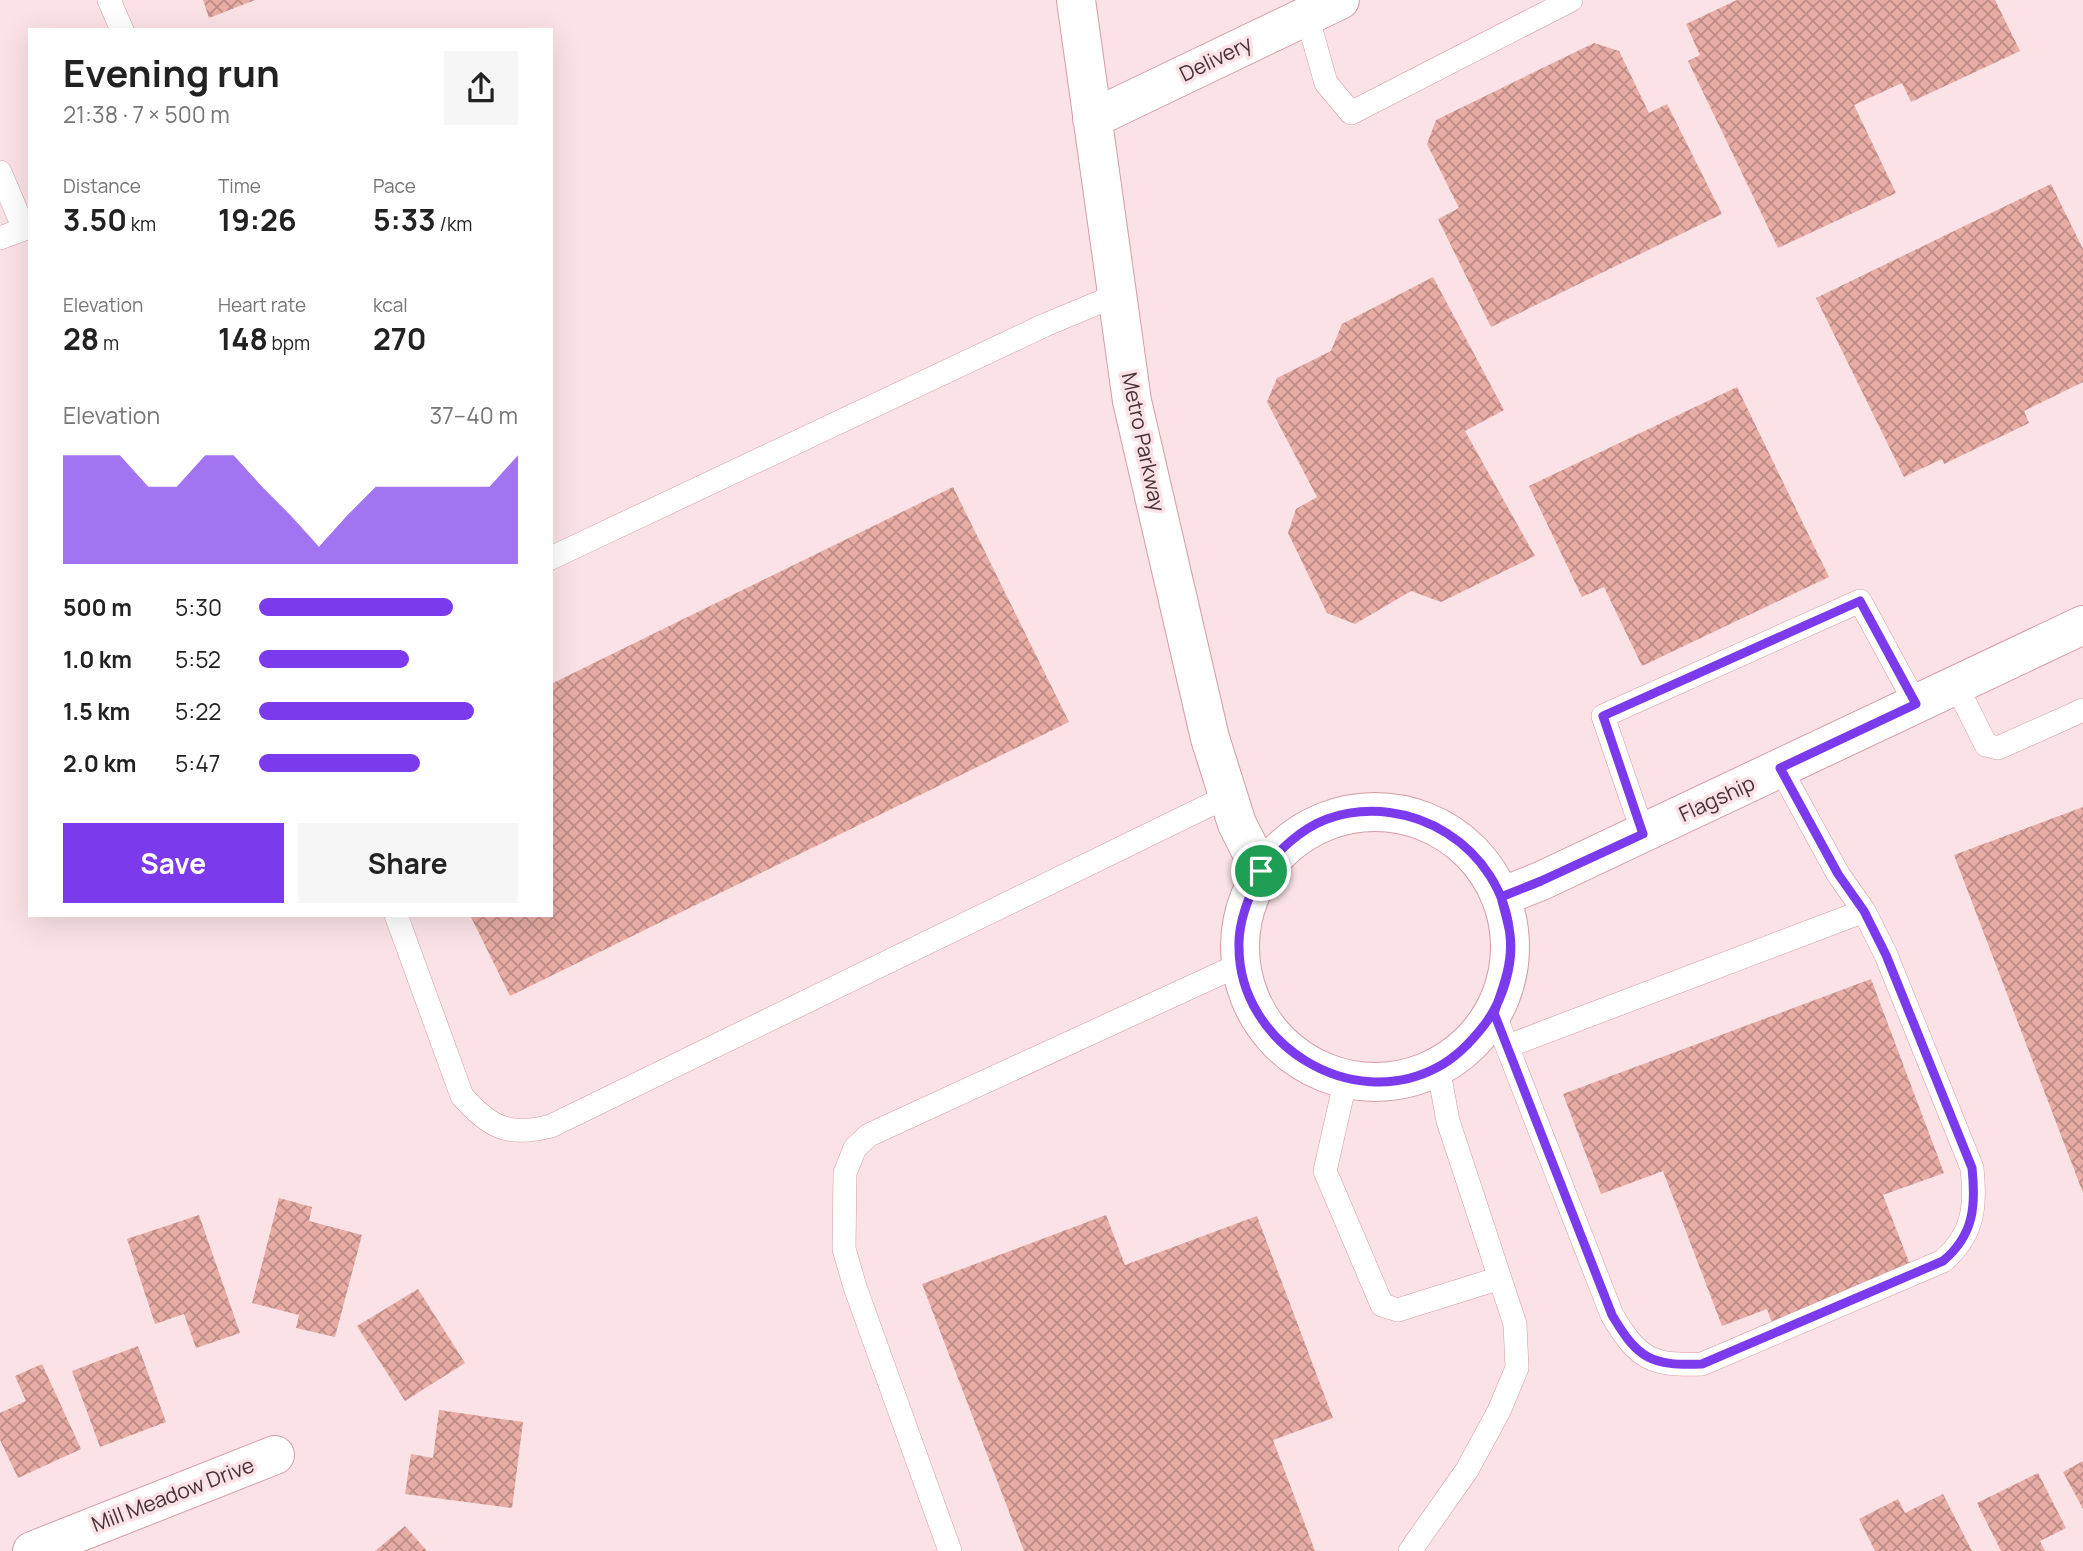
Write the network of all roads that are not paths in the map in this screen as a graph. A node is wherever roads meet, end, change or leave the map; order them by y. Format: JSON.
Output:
{"nodes":[{"id":1,"x":109,"y":0,"type":"edge"},
{"id":2,"x":1076,"y":0,"type":"edge"},
{"id":3,"x":1571,"y":0,"type":"edge"},
{"id":4,"x":1323,"y":8,"type":"edge"},
{"id":5,"x":121,"y":28,"type":"edge"},
{"id":6,"x":1092,"y":119,"type":"junction"},
{"id":7,"x":0,"y":172,"type":"edge"},
{"id":8,"x":0,"y":238,"type":"edge"},
{"id":9,"x":1117,"y":295,"type":"junction"},
{"id":10,"x":553,"y":557,"type":"edge"},
{"id":11,"x":2083,"y":625,"type":"edge"},
{"id":12,"x":1956,"y":685,"type":"junction"},
{"id":13,"x":1916,"y":704,"type":"junction"},
{"id":14,"x":2083,"y":710,"type":"edge"},
{"id":15,"x":1780,"y":768,"type":"junction"},
{"id":16,"x":1228,"y":796,"type":"junction"},
{"id":17,"x":1643,"y":834,"type":"junction"},
{"id":18,"x":1261,"y":871,"type":"junction"},
{"id":19,"x":1501,"y":897,"type":"junction"},
{"id":20,"x":1864,"y":911,"type":"junction"},
{"id":21,"x":397,"y":917,"type":"edge"},
{"id":22,"x":1241,"y":964,"type":"junction"},
{"id":23,"x":1501,"y":1029,"type":"junction"},
{"id":24,"x":1438,"y":1067,"type":"junction"},
{"id":25,"x":1346,"y":1078,"type":"junction"},
{"id":26,"x":1500,"y":1278,"type":"junction"},
{"id":27,"x":275,"y":1455,"type":"dead end"},
{"id":28,"x":32,"y":1551,"type":"edge"},
{"id":29,"x":950,"y":1551,"type":"edge"},
{"id":30,"x":1410,"y":1551,"type":"edge"}],
"edges":[{"from":1,"to":5,"type":"lane"},
{"from":2,"to":6,"type":"street","name":"Metro Parkway"},
{"from":3,"to":4,"type":"lane"},
{"from":4,"to":6,"type":"street","name":"Delivery"},
{"from":6,"to":9,"type":"street","name":"Metro Parkway"},
{"from":7,"to":8,"type":"lane"},
{"from":9,"to":10,"type":"lane"},
{"from":9,"to":16,"type":"street","name":"Metro Parkway"},
{"from":11,"to":12,"type":"street","name":"Flagship"},
{"from":12,"to":13,"type":"street","name":"Flagship"},
{"from":12,"to":14,"type":"lane"},
{"from":13,"to":15,"type":"street","name":"Flagship"},
{"from":13,"to":17,"type":"lane"},
{"from":15,"to":17,"type":"street","name":"Flagship"},
{"from":15,"to":20,"type":"lane"},
{"from":16,"to":18,"type":"street","name":"Metro Parkway"},
{"from":16,"to":21,"type":"lane"},
{"from":17,"to":19,"type":"street","name":"Flagship"},
{"from":18,"to":19,"type":"street"},
{"from":18,"to":22,"type":"street"},
{"from":19,"to":23,"type":"street"},
{"from":20,"to":23,"type":"lane"},
{"from":20,"to":23,"type":"lane"},
{"from":22,"to":25,"type":"street"},
{"from":22,"to":29,"type":"lane"},
{"from":23,"to":24,"type":"street"},
{"from":24,"to":25,"type":"street"},
{"from":24,"to":26,"type":"lane"},
{"from":25,"to":26,"type":"lane"},
{"from":26,"to":30,"type":"lane"},
{"from":27,"to":28,"type":"street","name":"Mill Meadow Drive"}]}
